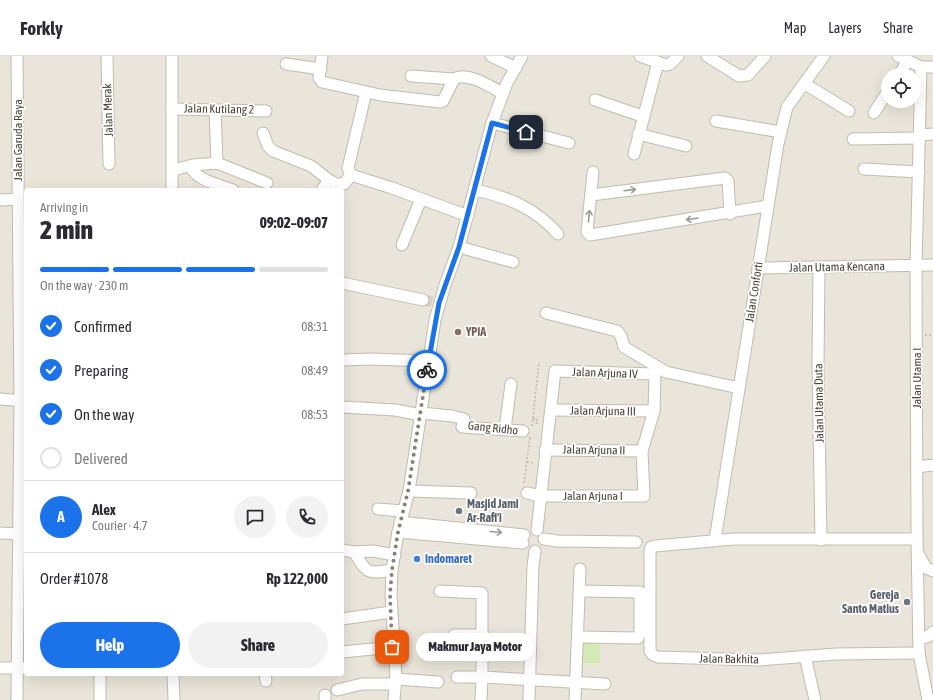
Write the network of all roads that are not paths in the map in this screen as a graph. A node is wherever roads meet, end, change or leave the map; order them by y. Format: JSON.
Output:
{"nodes":[{"id":1,"x":17,"y":56,"type":"edge"},
{"id":2,"x":107,"y":56,"type":"edge"},
{"id":3,"x":172,"y":56,"type":"edge"},
{"id":4,"x":322,"y":56,"type":"edge"},
{"id":5,"x":490,"y":56,"type":"edge"},
{"id":6,"x":522,"y":56,"type":"edge"},
{"id":7,"x":640,"y":56,"type":"edge"},
{"id":8,"x":678,"y":56,"type":"edge"},
{"id":9,"x":707,"y":56,"type":"edge"},
{"id":10,"x":765,"y":56,"type":"edge"},
{"id":11,"x":824,"y":56,"type":"edge"},
{"id":12,"x":903,"y":59,"type":"edge"},
{"id":13,"x":658,"y":62,"type":"junction"},
{"id":14,"x":286,"y":64,"type":"dead end"},
{"id":15,"x":920,"y":67,"type":"junction"},
{"id":16,"x":933,"y":67,"type":"edge"},
{"id":17,"x":516,"y":68,"type":"junction"},
{"id":18,"x":321,"y":69,"type":"junction"},
{"id":19,"x":411,"y":76,"type":"dead end"},
{"id":20,"x":454,"y":79,"type":"junction"},
{"id":21,"x":805,"y":84,"type":"junction"},
{"id":22,"x":366,"y":92,"type":"junction"},
{"id":23,"x":503,"y":93,"type":"junction"},
{"id":24,"x":595,"y":100,"type":"dead end"},
{"id":25,"x":881,"y":102,"type":"edge"},
{"id":26,"x":172,"y":108,"type":"junction"},
{"id":27,"x":215,"y":110,"type":"junction"},
{"id":28,"x":266,"y":110,"type":"dead end"},
{"id":29,"x":849,"y":111,"type":"dead end"},
{"id":30,"x":874,"y":113,"type":"dead end"},
{"id":31,"x":642,"y":116,"type":"junction"},
{"id":32,"x":716,"y":121,"type":"dead end"},
{"id":33,"x":492,"y":123,"type":"junction"},
{"id":34,"x":781,"y":132,"type":"junction"},
{"id":35,"x":263,"y":133,"type":"dead end"},
{"id":36,"x":638,"y":134,"type":"junction"},
{"id":37,"x":933,"y":134,"type":"edge"},
{"id":38,"x":920,"y":136,"type":"junction"},
{"id":39,"x":853,"y":139,"type":"dead end"},
{"id":40,"x":569,"y":143,"type":"dead end"},
{"id":41,"x":686,"y":146,"type":"dead end"},
{"id":42,"x":634,"y":154,"type":"dead end"},
{"id":43,"x":217,"y":163,"type":"junction"},
{"id":44,"x":109,"y":164,"type":"dead end"},
{"id":45,"x":190,"y":166,"type":"junction"},
{"id":46,"x":864,"y":169,"type":"dead end"},
{"id":47,"x":173,"y":170,"type":"junction"},
{"id":48,"x":593,"y":172,"type":"dead end"},
{"id":49,"x":919,"y":172,"type":"junction"},
{"id":50,"x":351,"y":175,"type":"junction"},
{"id":51,"x":329,"y":180,"type":"junction"},
{"id":52,"x":267,"y":183,"type":"dead end"},
{"id":53,"x":172,"y":188,"type":"edge"},
{"id":54,"x":228,"y":188,"type":"edge"},
{"id":55,"x":323,"y":188,"type":"edge"},
{"id":56,"x":475,"y":190,"type":"junction"},
{"id":57,"x":591,"y":195,"type":"junction"},
{"id":58,"x":18,"y":199,"type":"junction"},
{"id":59,"x":421,"y":199,"type":"junction"},
{"id":60,"x":0,"y":200,"type":"edge"},
{"id":61,"x":767,"y":206,"type":"junction"},
{"id":62,"x":730,"y":214,"type":"junction"},
{"id":63,"x":468,"y":216,"type":"junction"},
{"id":64,"x":558,"y":234,"type":"dead end"},
{"id":65,"x":402,"y":245,"type":"dead end"},
{"id":66,"x":459,"y":247,"type":"junction"},
{"id":67,"x":513,"y":262,"type":"dead end"},
{"id":68,"x":933,"y":265,"type":"edge"},
{"id":69,"x":918,"y":266,"type":"junction"},
{"id":70,"x":819,"y":267,"type":"junction"},
{"id":71,"x":758,"y":268,"type":"junction"},
{"id":72,"x":344,"y":283,"type":"edge"},
{"id":73,"x":431,"y":302,"type":"junction"},
{"id":74,"x":546,"y":313,"type":"dead end"},
{"id":75,"x":344,"y":360,"type":"edge"},
{"id":76,"x":428,"y":361,"type":"junction"},
{"id":77,"x":511,"y":384,"type":"dead end"},
{"id":78,"x":739,"y":388,"type":"junction"},
{"id":79,"x":0,"y":399,"type":"edge"},
{"id":80,"x":23,"y":401,"type":"edge"},
{"id":81,"x":344,"y":407,"type":"edge"},
{"id":82,"x":551,"y":410,"type":"junction"},
{"id":83,"x":654,"y":411,"type":"junction"},
{"id":84,"x":421,"y":414,"type":"junction"},
{"id":85,"x":505,"y":429,"type":"junction"},
{"id":86,"x":523,"y":431,"type":"dead end"},
{"id":87,"x":545,"y":450,"type":"junction"},
{"id":88,"x":642,"y":451,"type":"junction"},
{"id":89,"x":23,"y":452,"type":"edge"},
{"id":90,"x":933,"y":465,"type":"edge"},
{"id":91,"x":917,"y":467,"type":"junction"},
{"id":92,"x":23,"y":486,"type":"edge"},
{"id":93,"x":408,"y":491,"type":"junction"},
{"id":94,"x":471,"y":493,"type":"dead end"},
{"id":95,"x":527,"y":493,"type":"dead end"},
{"id":96,"x":541,"y":496,"type":"junction"},
{"id":97,"x":378,"y":509,"type":"dead end"},
{"id":98,"x":403,"y":511,"type":"junction"},
{"id":99,"x":22,"y":517,"type":"edge"},
{"id":100,"x":399,"y":527,"type":"junction"},
{"id":101,"x":0,"y":533,"type":"edge"},
{"id":102,"x":19,"y":534,"type":"junction"},
{"id":103,"x":534,"y":538,"type":"junction"},
{"id":104,"x":917,"y":539,"type":"junction"},
{"id":105,"x":715,"y":540,"type":"junction"},
{"id":106,"x":821,"y":540,"type":"junction"},
{"id":107,"x":636,"y":542,"type":"dead end"},
{"id":108,"x":344,"y":550,"type":"edge"},
{"id":109,"x":354,"y":552,"type":"junction"},
{"id":110,"x":918,"y":552,"type":"junction"},
{"id":111,"x":394,"y":555,"type":"junction"},
{"id":112,"x":580,"y":569,"type":"dead end"},
{"id":113,"x":392,"y":570,"type":"junction"},
{"id":114,"x":933,"y":571,"type":"edge"},
{"id":115,"x":23,"y":584,"type":"edge"},
{"id":116,"x":580,"y":590,"type":"junction"},
{"id":117,"x":440,"y":591,"type":"dead end"},
{"id":118,"x":391,"y":612,"type":"junction"},
{"id":119,"x":344,"y":619,"type":"edge"},
{"id":120,"x":933,"y":632,"type":"edge"},
{"id":121,"x":454,"y":635,"type":"dead end"},
{"id":122,"x":483,"y":635,"type":"junction"},
{"id":123,"x":579,"y":637,"type":"junction"},
{"id":124,"x":919,"y":639,"type":"junction"},
{"id":125,"x":392,"y":647,"type":"junction"},
{"id":126,"x":344,"y":652,"type":"edge"},
{"id":127,"x":919,"y":653,"type":"junction"},
{"id":128,"x":805,"y":656,"type":"junction"},
{"id":129,"x":0,"y":668,"type":"edge"},
{"id":130,"x":21,"y":668,"type":"edge"},
{"id":131,"x":100,"y":676,"type":"edge"},
{"id":132,"x":173,"y":676,"type":"edge"},
{"id":133,"x":457,"y":677,"type":"dead end"},
{"id":134,"x":482,"y":677,"type":"junction"},
{"id":135,"x":530,"y":679,"type":"junction"},
{"id":136,"x":396,"y":681,"type":"junction"},
{"id":137,"x":438,"y":682,"type":"dead end"},
{"id":138,"x":577,"y":682,"type":"junction"},
{"id":139,"x":605,"y":684,"type":"dead end"},
{"id":140,"x":337,"y":690,"type":"dead end"},
{"id":141,"x":18,"y":700,"type":"edge"},
{"id":142,"x":100,"y":700,"type":"edge"},
{"id":143,"x":174,"y":700,"type":"edge"},
{"id":144,"x":394,"y":700,"type":"edge"},
{"id":145,"x":481,"y":700,"type":"edge"},
{"id":146,"x":529,"y":700,"type":"edge"},
{"id":147,"x":576,"y":700,"type":"edge"},
{"id":148,"x":815,"y":700,"type":"edge"},
{"id":149,"x":928,"y":700,"type":"edge"}],
"edges":[{"from":1,"to":58,"type":"street","name":"Jalan Garuda Raya"},
{"from":2,"to":44,"type":"street","name":"Jalan Merak"},
{"from":3,"to":26,"type":"street"},
{"from":4,"to":18,"type":"street"},
{"from":5,"to":17,"type":"street"},
{"from":6,"to":17,"type":"street"},
{"from":7,"to":13,"type":"street"},
{"from":8,"to":13,"type":"street"},
{"from":9,"to":10,"type":"street"},
{"from":11,"to":21,"type":"street","name":"Jalan Conforti"},
{"from":12,"to":15,"type":"street"},
{"from":13,"to":31,"type":"street"},
{"from":14,"to":18,"type":"street"},
{"from":15,"to":16,"type":"street"},
{"from":15,"to":38,"type":"street","name":"Jalan Utama I"},
{"from":17,"to":23,"type":"street"},
{"from":18,"to":22,"type":"street"},
{"from":19,"to":20,"type":"street"},
{"from":20,"to":22,"type":"street"},
{"from":20,"to":23,"type":"street"},
{"from":21,"to":29,"type":"street"},
{"from":21,"to":34,"type":"street","name":"Jalan Conforti"},
{"from":22,"to":50,"type":"street"},
{"from":23,"to":33,"type":"street"},
{"from":24,"to":31,"type":"street"},
{"from":25,"to":30,"type":"street"},
{"from":26,"to":27,"type":"street","name":"Jalan Kutilang 2"},
{"from":26,"to":47,"type":"street"},
{"from":27,"to":28,"type":"street","name":"Jalan Kutilang 2"},
{"from":27,"to":43,"type":"street"},
{"from":31,"to":36,"type":"street"},
{"from":32,"to":34,"type":"street"},
{"from":33,"to":40,"type":"street"},
{"from":33,"to":56,"type":"street"},
{"from":34,"to":61,"type":"street","name":"Jalan Conforti"},
{"from":35,"to":51,"type":"street"},
{"from":36,"to":41,"type":"street"},
{"from":36,"to":42,"type":"street"},
{"from":37,"to":38,"type":"street"},
{"from":38,"to":39,"type":"street"},
{"from":38,"to":49,"type":"street","name":"Jalan Utama I"},
{"from":43,"to":45,"type":"street"},
{"from":43,"to":52,"type":"street"},
{"from":45,"to":47,"type":"street"},
{"from":45,"to":54,"type":"street"},
{"from":46,"to":49,"type":"street"},
{"from":47,"to":53,"type":"street"},
{"from":48,"to":57,"type":"street"},
{"from":49,"to":69,"type":"street","name":"Jalan Utama I"},
{"from":50,"to":51,"type":"street"},
{"from":50,"to":59,"type":"street"},
{"from":51,"to":55,"type":"street"},
{"from":56,"to":63,"type":"street"},
{"from":56,"to":64,"type":"street"},
{"from":57,"to":62,"type":"street","one_way":true},
{"from":62,"to":57,"type":"street","one_way":true},
{"from":58,"to":60,"type":"street"},
{"from":58,"to":80,"type":"street","name":"Jalan Garuda Raya"},
{"from":59,"to":63,"type":"street"},
{"from":59,"to":65,"type":"street"},
{"from":61,"to":62,"type":"street"},
{"from":61,"to":71,"type":"street","name":"Jalan Conforti"},
{"from":63,"to":66,"type":"street"},
{"from":66,"to":67,"type":"street"},
{"from":66,"to":73,"type":"street"},
{"from":68,"to":69,"type":"street","name":"Jalan Utama Kencana"},
{"from":69,"to":70,"type":"street","name":"Jalan Utama Kencana"},
{"from":69,"to":91,"type":"street","name":"Jalan Utama I"},
{"from":70,"to":71,"type":"street","name":"Jalan Utama Kencana"},
{"from":70,"to":106,"type":"street","name":"Jalan Utama Duta"},
{"from":71,"to":78,"type":"street","name":"Jalan Conforti"},
{"from":72,"to":73,"type":"street"},
{"from":73,"to":76,"type":"street"},
{"from":74,"to":78,"type":"street"},
{"from":75,"to":76,"type":"street"},
{"from":76,"to":84,"type":"street"},
{"from":77,"to":85,"type":"street"},
{"from":78,"to":105,"type":"street","name":"Jalan Conforti"},
{"from":79,"to":80,"type":"street"},
{"from":80,"to":89,"type":"street","name":"Jalan Garuda Raya"},
{"from":81,"to":84,"type":"street"},
{"from":82,"to":83,"type":"street","name":"Jalan Arjuna III"},
{"from":82,"to":83,"type":"street","name":"Jalan Arjuna IV"},
{"from":82,"to":87,"type":"street"},
{"from":83,"to":88,"type":"street"},
{"from":84,"to":85,"type":"street","name":"Gang Ridho"},
{"from":84,"to":93,"type":"street"},
{"from":85,"to":86,"type":"street","name":"Gang Ridho"},
{"from":87,"to":88,"type":"street","name":"Jalan Arjuna II"},
{"from":87,"to":96,"type":"street"},
{"from":88,"to":96,"type":"street","name":"Jalan Arjuna I"},
{"from":89,"to":92,"type":"street","name":"Jalan Garuda Raya"},
{"from":90,"to":91,"type":"street"},
{"from":91,"to":104,"type":"street","name":"Jalan Utama I"},
{"from":92,"to":99,"type":"street","name":"Jalan Garuda Raya"},
{"from":93,"to":94,"type":"street"},
{"from":93,"to":98,"type":"street"},
{"from":95,"to":96,"type":"street","name":"Jalan Arjuna I"},
{"from":96,"to":103,"type":"street"},
{"from":97,"to":98,"type":"street"},
{"from":98,"to":100,"type":"street"},
{"from":99,"to":102,"type":"street","name":"Jalan Garuda Raya"},
{"from":100,"to":103,"type":"street"},
{"from":100,"to":111,"type":"street"},
{"from":101,"to":102,"type":"street"},
{"from":102,"to":115,"type":"street","name":"Jalan Garuda Raya"},
{"from":103,"to":107,"type":"street"},
{"from":103,"to":135,"type":"street"},
{"from":104,"to":106,"type":"street"},
{"from":104,"to":110,"type":"street","name":"Jalan Utama I"},
{"from":105,"to":106,"type":"street"},
{"from":105,"to":128,"type":"street","name":"Jalan Bakhita"},
{"from":108,"to":109,"type":"street"},
{"from":109,"to":111,"type":"street"},
{"from":109,"to":113,"type":"street"},
{"from":110,"to":114,"type":"street"},
{"from":110,"to":124,"type":"street","name":"Jalan Utama I"},
{"from":111,"to":113,"type":"street"},
{"from":112,"to":116,"type":"street"},
{"from":113,"to":118,"type":"street"},
{"from":115,"to":130,"type":"street","name":"Jalan Garuda Raya"},
{"from":116,"to":123,"type":"street"},
{"from":116,"to":123,"type":"street"},
{"from":117,"to":122,"type":"street"},
{"from":118,"to":119,"type":"street"},
{"from":118,"to":125,"type":"street"},
{"from":120,"to":124,"type":"street"},
{"from":121,"to":122,"type":"street"},
{"from":122,"to":134,"type":"street"},
{"from":123,"to":138,"type":"street"},
{"from":124,"to":127,"type":"street","name":"Jalan Utama I"},
{"from":125,"to":126,"type":"street"},
{"from":125,"to":136,"type":"street"},
{"from":127,"to":128,"type":"street","name":"Jalan Bakhita"},
{"from":127,"to":149,"type":"street","name":"Jalan Utama I"},
{"from":128,"to":148,"type":"street"},
{"from":129,"to":130,"type":"street"},
{"from":130,"to":141,"type":"street","name":"Jalan Garuda Raya"},
{"from":131,"to":142,"type":"street"},
{"from":132,"to":143,"type":"street"},
{"from":133,"to":134,"type":"street"},
{"from":134,"to":135,"type":"street"},
{"from":134,"to":145,"type":"street"},
{"from":135,"to":138,"type":"street"},
{"from":135,"to":146,"type":"street"},
{"from":136,"to":137,"type":"street"},
{"from":136,"to":140,"type":"street"},
{"from":136,"to":144,"type":"street"},
{"from":138,"to":139,"type":"street"},
{"from":138,"to":147,"type":"street"}]}
